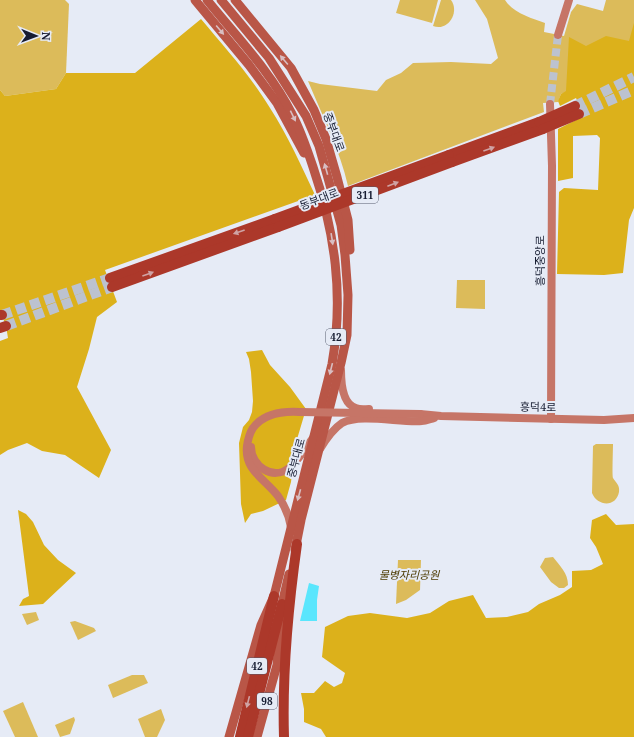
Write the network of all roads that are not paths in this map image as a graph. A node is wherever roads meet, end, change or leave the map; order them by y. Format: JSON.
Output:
{"nodes":[{"id":1,"x":195,"y":0,"type":"edge"},
{"id":2,"x":207,"y":0,"type":"edge"},
{"id":3,"x":221,"y":0,"type":"edge"},
{"id":4,"x":235,"y":0,"type":"edge"},
{"id":5,"x":569,"y":0,"type":"edge"},
{"id":6,"x":558,"y":35,"type":"tunnel mouth"},
{"id":7,"x":550,"y":104,"type":"tunnel mouth"},
{"id":8,"x":577,"y":110,"type":"tunnel mouth"},
{"id":9,"x":318,"y":180,"type":"junction"},
{"id":10,"x":111,"y":282,"type":"tunnel mouth"},
{"id":11,"x":348,"y":295,"type":"junction"},
{"id":12,"x":341,"y":363,"type":"junction"},
{"id":13,"x":300,"y":414,"type":"junction"},
{"id":14,"x":441,"y":416,"type":"junction"},
{"id":15,"x":634,"y":418,"type":"edge"},
{"id":16,"x":550,"y":419,"type":"junction"},
{"id":17,"x":314,"y":436,"type":"junction"},
{"id":18,"x":319,"y":451,"type":"junction"},
{"id":19,"x":290,"y":527,"type":"junction"},
{"id":20,"x":296,"y":544,"type":"junction"},
{"id":21,"x":274,"y":596,"type":"junction"},
{"id":22,"x":282,"y":604,"type":"junction"},
{"id":23,"x":229,"y":737,"type":"edge"},
{"id":24,"x":240,"y":737,"type":"edge"},
{"id":25,"x":248,"y":737,"type":"edge"},
{"id":26,"x":257,"y":737,"type":"edge"},
{"id":27,"x":284,"y":737,"type":"edge"}],
"edges":[{"from":1,"to":9,"type":"main road","name":"중부대로","one_way":true},
{"from":2,"to":9,"type":"main road","name":"중부대로","number":"42","one_way":true},
{"from":11,"to":3,"type":"main road","name":"중부대로","number":"42","one_way":true},
{"from":11,"to":4,"type":"main road","name":"중부대로","one_way":true},
{"from":5,"to":6,"type":"street"},
{"from":7,"to":16,"type":"street","name":"흥덕중앙로"},
{"from":8,"to":10,"type":"highway","name":"동부대로","number":"311","bridge":true},
{"from":9,"to":17,"type":"main road","name":"중부대로","number":"42","one_way":true},
{"from":11,"to":12,"type":"main road","name":"중부대로","number":"42"},
{"from":12,"to":14,"type":"street"},
{"from":12,"to":18,"type":"main road","name":"중부대로","number":"42"},
{"from":13,"to":14,"type":"street"},
{"from":13,"to":17,"type":"street"},
{"from":13,"to":19,"type":"street"},
{"from":14,"to":16,"type":"street","name":"흥덕4로"},
{"from":14,"to":18,"type":"street"},
{"from":15,"to":16,"type":"street","name":"흥덕4로"},
{"from":17,"to":19,"type":"main road","name":"중부대로","number":"42","one_way":true},
{"from":18,"to":20,"type":"main road","name":"중부대로","number":"42"},
{"from":19,"to":21,"type":"main road","name":"중부대로","number":"42"},
{"from":20,"to":22,"type":"main road","name":"중부대로","number":"42"},
{"from":20,"to":27,"type":"highway"},
{"from":21,"to":23,"type":"main road","name":"중부대로","number":"98"},
{"from":21,"to":24,"type":"highway","number":"42","one_way":true},
{"from":22,"to":25,"type":"highway","number":"42"},
{"from":22,"to":26,"type":"main road","name":"중부대로","number":"98"}]}
